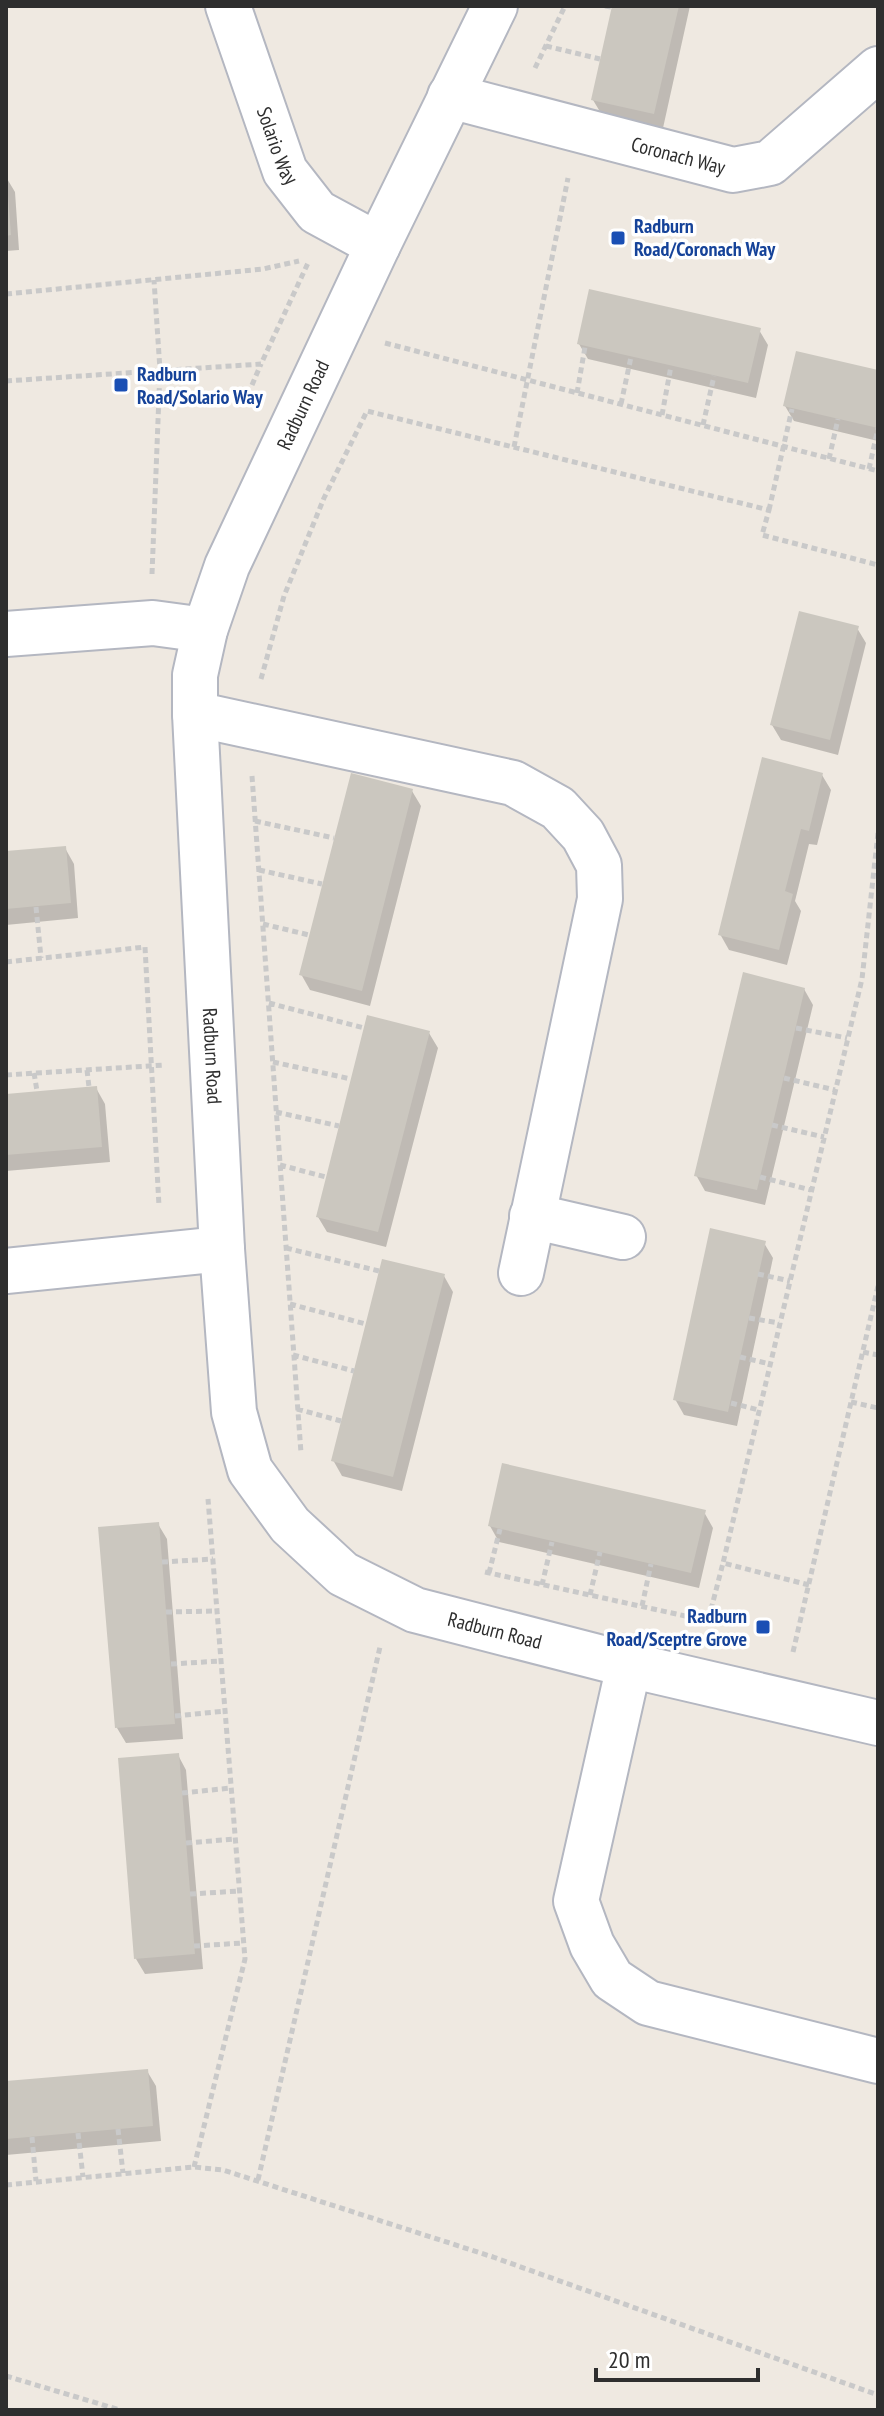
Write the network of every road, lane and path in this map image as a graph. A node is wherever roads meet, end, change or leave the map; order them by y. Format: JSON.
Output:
{"nodes":[{"id":1,"x":228,"y":6,"type":"edge"},
{"id":2,"x":495,"y":6,"type":"edge"},
{"id":3,"x":565,"y":6,"type":"edge"},
{"id":4,"x":546,"y":46,"type":"junction"},
{"id":5,"x":600,"y":59,"type":"dead end"},
{"id":6,"x":878,"y":69,"type":"edge"},
{"id":7,"x":450,"y":96,"type":"junction"},
{"id":8,"x":520,"y":115,"type":"junction"},
{"id":9,"x":580,"y":131,"type":"junction"},
{"id":10,"x":378,"y":245,"type":"junction"},
{"id":11,"x":154,"y":280,"type":"junction"},
{"id":12,"x":6,"y":294,"type":"edge"},
{"id":13,"x":337,"y":331,"type":"junction"},
{"id":14,"x":585,"y":347,"type":"dead end"},
{"id":15,"x":631,"y":357,"type":"dead end"},
{"id":16,"x":671,"y":366,"type":"dead end"},
{"id":17,"x":160,"y":370,"type":"junction"},
{"id":18,"x":714,"y":376,"type":"dead end"},
{"id":19,"x":528,"y":380,"type":"junction"},
{"id":20,"x":6,"y":381,"type":"edge"},
{"id":21,"x":577,"y":393,"type":"junction"},
{"id":22,"x":621,"y":404,"type":"junction"},
{"id":23,"x":792,"y":409,"type":"dead end"},
{"id":24,"x":662,"y":415,"type":"junction"},
{"id":25,"x":838,"y":419,"type":"dead end"},
{"id":26,"x":703,"y":426,"type":"junction"},
{"id":27,"x":878,"y":428,"type":"edge"},
{"id":28,"x":514,"y":447,"type":"junction"},
{"id":29,"x":784,"y":447,"type":"junction"},
{"id":30,"x":829,"y":459,"type":"junction"},
{"id":31,"x":869,"y":469,"type":"junction"},
{"id":32,"x":878,"y":471,"type":"edge"},
{"id":33,"x":769,"y":510,"type":"junction"},
{"id":34,"x":878,"y":565,"type":"edge"},
{"id":35,"x":153,"y":623,"type":"junction"},
{"id":36,"x":205,"y":630,"type":"junction"},
{"id":37,"x":6,"y":634,"type":"edge"},
{"id":38,"x":195,"y":714,"type":"junction"},
{"id":39,"x":254,"y":727,"type":"junction"},
{"id":40,"x":255,"y":821,"type":"junction"},
{"id":41,"x":878,"y":833,"type":"edge"},
{"id":42,"x":334,"y":838,"type":"dead end"},
{"id":43,"x":259,"y":870,"type":"junction"},
{"id":44,"x":322,"y":884,"type":"dead end"},
{"id":45,"x":36,"y":907,"type":"dead end"},
{"id":46,"x":263,"y":924,"type":"junction"},
{"id":47,"x":309,"y":935,"type":"dead end"},
{"id":48,"x":41,"y":958,"type":"junction"},
{"id":49,"x":6,"y":962,"type":"edge"},
{"id":50,"x":269,"y":1003,"type":"junction"},
{"id":51,"x":364,"y":1028,"type":"dead end"},
{"id":52,"x":796,"y":1028,"type":"dead end"},
{"id":53,"x":847,"y":1038,"type":"junction"},
{"id":54,"x":213,"y":1062,"type":"junction"},
{"id":55,"x":273,"y":1062,"type":"junction"},
{"id":56,"x":152,"y":1066,"type":"junction"},
{"id":57,"x":87,"y":1070,"type":"junction"},
{"id":58,"x":34,"y":1073,"type":"junction"},
{"id":59,"x":6,"y":1075,"type":"edge"},
{"id":60,"x":784,"y":1078,"type":"dead end"},
{"id":61,"x":351,"y":1079,"type":"dead end"},
{"id":62,"x":89,"y":1087,"type":"dead end"},
{"id":63,"x":835,"y":1090,"type":"junction"},
{"id":64,"x":37,"y":1091,"type":"dead end"},
{"id":65,"x":276,"y":1112,"type":"junction"},
{"id":66,"x":772,"y":1125,"type":"dead end"},
{"id":67,"x":339,"y":1126,"type":"dead end"},
{"id":68,"x":824,"y":1137,"type":"junction"},
{"id":69,"x":280,"y":1165,"type":"junction"},
{"id":70,"x":326,"y":1177,"type":"dead end"},
{"id":71,"x":760,"y":1177,"type":"dead end"},
{"id":72,"x":811,"y":1190,"type":"junction"},
{"id":73,"x":532,"y":1216,"type":"junction"},
{"id":74,"x":623,"y":1237,"type":"dead end"},
{"id":75,"x":286,"y":1248,"type":"junction"},
{"id":76,"x":222,"y":1249,"type":"junction"},
{"id":77,"x":162,"y":1256,"type":"junction"},
{"id":78,"x":6,"y":1271,"type":"edge"},
{"id":79,"x":379,"y":1271,"type":"dead end"},
{"id":80,"x":521,"y":1273,"type":"dead end"},
{"id":81,"x":758,"y":1274,"type":"dead end"},
{"id":82,"x":790,"y":1281,"type":"junction"},
{"id":83,"x":878,"y":1286,"type":"edge"},
{"id":84,"x":290,"y":1304,"type":"junction"},
{"id":85,"x":876,"y":1304,"type":"edge"},
{"id":86,"x":749,"y":1318,"type":"dead end"},
{"id":87,"x":780,"y":1323,"type":"junction"},
{"id":88,"x":366,"y":1324,"type":"dead end"},
{"id":89,"x":863,"y":1351,"type":"junction"},
{"id":90,"x":293,"y":1355,"type":"junction"},
{"id":91,"x":878,"y":1355,"type":"edge"},
{"id":92,"x":740,"y":1357,"type":"dead end"},
{"id":93,"x":770,"y":1364,"type":"junction"},
{"id":94,"x":354,"y":1371,"type":"dead end"},
{"id":95,"x":851,"y":1402,"type":"junction"},
{"id":96,"x":731,"y":1403,"type":"dead end"},
{"id":97,"x":878,"y":1408,"type":"edge"},
{"id":98,"x":297,"y":1409,"type":"junction"},
{"id":99,"x":759,"y":1410,"type":"junction"},
{"id":100,"x":341,"y":1421,"type":"dead end"},
{"id":101,"x":258,"y":1481,"type":"junction"},
{"id":102,"x":500,"y":1529,"type":"dead end"},
{"id":103,"x":552,"y":1542,"type":"dead end"},
{"id":104,"x":600,"y":1552,"type":"dead end"},
{"id":105,"x":213,"y":1559,"type":"junction"},
{"id":106,"x":162,"y":1562,"type":"dead end"},
{"id":107,"x":723,"y":1563,"type":"junction"},
{"id":108,"x":651,"y":1564,"type":"dead end"},
{"id":109,"x":489,"y":1573,"type":"junction"},
{"id":110,"x":542,"y":1585,"type":"junction"},
{"id":111,"x":809,"y":1585,"type":"junction"},
{"id":112,"x":590,"y":1595,"type":"junction"},
{"id":113,"x":391,"y":1599,"type":"junction"},
{"id":114,"x":642,"y":1607,"type":"junction"},
{"id":115,"x":216,"y":1611,"type":"junction"},
{"id":116,"x":166,"y":1612,"type":"dead end"},
{"id":117,"x":461,"y":1622,"type":"junction"},
{"id":118,"x":221,"y":1661,"type":"junction"},
{"id":119,"x":171,"y":1664,"type":"dead end"},
{"id":120,"x":629,"y":1665,"type":"junction"},
{"id":121,"x":782,"y":1700,"type":"junction"},
{"id":122,"x":225,"y":1711,"type":"junction"},
{"id":123,"x":175,"y":1716,"type":"dead end"},
{"id":124,"x":878,"y":1723,"type":"edge"},
{"id":125,"x":231,"y":1788,"type":"junction"},
{"id":126,"x":182,"y":1793,"type":"dead end"},
{"id":127,"x":235,"y":1839,"type":"junction"},
{"id":128,"x":186,"y":1843,"type":"dead end"},
{"id":129,"x":239,"y":1891,"type":"junction"},
{"id":130,"x":190,"y":1894,"type":"dead end"},
{"id":131,"x":243,"y":1943,"type":"junction"},
{"id":132,"x":194,"y":1946,"type":"dead end"},
{"id":133,"x":878,"y":2061,"type":"edge"},
{"id":134,"x":118,"y":2129,"type":"dead end"},
{"id":135,"x":78,"y":2133,"type":"dead end"},
{"id":136,"x":32,"y":2137,"type":"dead end"},
{"id":137,"x":194,"y":2167,"type":"junction"},
{"id":138,"x":123,"y":2173,"type":"junction"},
{"id":139,"x":83,"y":2177,"type":"junction"},
{"id":140,"x":258,"y":2180,"type":"junction"},
{"id":141,"x":36,"y":2181,"type":"junction"},
{"id":142,"x":6,"y":2185,"type":"edge"},
{"id":143,"x":6,"y":2376,"type":"edge"},
{"id":144,"x":878,"y":2395,"type":"edge"},
{"id":145,"x":120,"y":2410,"type":"edge"}],
"edges":[{"from":1,"to":10,"type":"street","name":"Solario Way"},
{"from":2,"to":7,"type":"street","name":"Radburn Road"},
{"from":3,"to":4,"type":"path"},
{"from":4,"to":5,"type":"path"},
{"from":4,"to":8,"type":"path"},
{"from":6,"to":9,"type":"street","name":"Coronach Way"},
{"from":7,"to":8,"type":"street","name":"Coronach Way"},
{"from":7,"to":10,"type":"street","name":"Radburn Road"},
{"from":8,"to":9,"type":"street","name":"Coronach Way"},
{"from":9,"to":19,"type":"path"},
{"from":10,"to":13,"type":"street","name":"Radburn Road"},
{"from":11,"to":12,"type":"path"},
{"from":11,"to":17,"type":"path"},
{"from":11,"to":17,"type":"path"},
{"from":13,"to":19,"type":"path"},
{"from":13,"to":36,"type":"street","name":"Radburn Road"},
{"from":14,"to":21,"type":"path"},
{"from":15,"to":22,"type":"path"},
{"from":16,"to":24,"type":"path"},
{"from":17,"to":20,"type":"path"},
{"from":17,"to":35,"type":"path"},
{"from":18,"to":26,"type":"path"},
{"from":19,"to":21,"type":"path"},
{"from":19,"to":28,"type":"path"},
{"from":21,"to":22,"type":"path"},
{"from":22,"to":24,"type":"path"},
{"from":23,"to":29,"type":"path"},
{"from":24,"to":26,"type":"path"},
{"from":25,"to":30,"type":"path"},
{"from":26,"to":29,"type":"path"},
{"from":27,"to":31,"type":"path"},
{"from":28,"to":33,"type":"path"},
{"from":28,"to":39,"type":"path"},
{"from":29,"to":30,"type":"path"},
{"from":29,"to":33,"type":"path"},
{"from":30,"to":31,"type":"path"},
{"from":31,"to":32,"type":"path"},
{"from":33,"to":34,"type":"path"},
{"from":35,"to":36,"type":"street"},
{"from":35,"to":37,"type":"street"},
{"from":36,"to":38,"type":"street","name":"Radburn Road"},
{"from":38,"to":39,"type":"street"},
{"from":38,"to":54,"type":"street","name":"Radburn Road"},
{"from":39,"to":40,"type":"path"},
{"from":39,"to":73,"type":"street"},
{"from":40,"to":42,"type":"path"},
{"from":40,"to":43,"type":"path"},
{"from":41,"to":53,"type":"path"},
{"from":43,"to":44,"type":"path"},
{"from":43,"to":46,"type":"path"},
{"from":45,"to":48,"type":"path"},
{"from":46,"to":47,"type":"path"},
{"from":46,"to":50,"type":"path"},
{"from":48,"to":49,"type":"path"},
{"from":48,"to":56,"type":"path"},
{"from":50,"to":51,"type":"path"},
{"from":50,"to":55,"type":"path"},
{"from":52,"to":53,"type":"path"},
{"from":53,"to":63,"type":"path"},
{"from":54,"to":56,"type":"path"},
{"from":54,"to":76,"type":"street","name":"Radburn Road"},
{"from":55,"to":61,"type":"path"},
{"from":55,"to":65,"type":"path"},
{"from":56,"to":57,"type":"path"},
{"from":56,"to":77,"type":"path"},
{"from":57,"to":58,"type":"path"},
{"from":57,"to":62,"type":"path"},
{"from":58,"to":59,"type":"path"},
{"from":58,"to":64,"type":"path"},
{"from":60,"to":63,"type":"path"},
{"from":63,"to":68,"type":"path"},
{"from":65,"to":67,"type":"path"},
{"from":65,"to":69,"type":"path"},
{"from":66,"to":68,"type":"path"},
{"from":68,"to":72,"type":"path"},
{"from":69,"to":70,"type":"path"},
{"from":69,"to":75,"type":"path"},
{"from":71,"to":72,"type":"path"},
{"from":72,"to":82,"type":"path"},
{"from":73,"to":74,"type":"street"},
{"from":73,"to":80,"type":"street"},
{"from":75,"to":79,"type":"path"},
{"from":75,"to":84,"type":"path"},
{"from":76,"to":77,"type":"street"},
{"from":76,"to":101,"type":"street","name":"Radburn Road"},
{"from":77,"to":78,"type":"street"},
{"from":81,"to":82,"type":"path"},
{"from":82,"to":87,"type":"path"},
{"from":83,"to":85,"type":"path"},
{"from":84,"to":88,"type":"path"},
{"from":84,"to":90,"type":"path"},
{"from":85,"to":89,"type":"path"},
{"from":86,"to":87,"type":"path"},
{"from":87,"to":93,"type":"path"},
{"from":89,"to":91,"type":"path"},
{"from":89,"to":95,"type":"path"},
{"from":90,"to":94,"type":"path"},
{"from":90,"to":98,"type":"path"},
{"from":92,"to":93,"type":"path"},
{"from":93,"to":99,"type":"path"},
{"from":95,"to":97,"type":"path"},
{"from":95,"to":111,"type":"path"},
{"from":96,"to":99,"type":"path"},
{"from":98,"to":100,"type":"path"},
{"from":98,"to":101,"type":"path"},
{"from":99,"to":107,"type":"path"},
{"from":101,"to":105,"type":"path"},
{"from":101,"to":113,"type":"street","name":"Radburn Road"},
{"from":102,"to":109,"type":"path"},
{"from":103,"to":110,"type":"path"},
{"from":104,"to":112,"type":"path"},
{"from":105,"to":106,"type":"path"},
{"from":105,"to":115,"type":"path"},
{"from":107,"to":111,"type":"path"},
{"from":107,"to":114,"type":"path"},
{"from":108,"to":114,"type":"path"},
{"from":109,"to":110,"type":"path"},
{"from":109,"to":117,"type":"path"},
{"from":110,"to":112,"type":"path"},
{"from":111,"to":121,"type":"path"},
{"from":112,"to":114,"type":"path"},
{"from":113,"to":117,"type":"street","name":"Radburn Road"},
{"from":113,"to":140,"type":"path"},
{"from":115,"to":116,"type":"path"},
{"from":115,"to":118,"type":"path"},
{"from":117,"to":120,"type":"street","name":"Radburn Road"},
{"from":118,"to":119,"type":"path"},
{"from":118,"to":122,"type":"path"},
{"from":120,"to":121,"type":"street","name":"Radburn Road"},
{"from":120,"to":133,"type":"street"},
{"from":121,"to":124,"type":"street","name":"Radburn Road"},
{"from":122,"to":123,"type":"path"},
{"from":122,"to":125,"type":"path"},
{"from":125,"to":126,"type":"path"},
{"from":125,"to":127,"type":"path"},
{"from":127,"to":128,"type":"path"},
{"from":127,"to":129,"type":"path"},
{"from":129,"to":130,"type":"path"},
{"from":129,"to":131,"type":"path"},
{"from":131,"to":132,"type":"path"},
{"from":131,"to":137,"type":"path"},
{"from":134,"to":138,"type":"path"},
{"from":135,"to":139,"type":"path"},
{"from":136,"to":141,"type":"path"},
{"from":137,"to":138,"type":"path"},
{"from":137,"to":140,"type":"path"},
{"from":138,"to":139,"type":"path"},
{"from":139,"to":141,"type":"path"},
{"from":140,"to":144,"type":"path"},
{"from":141,"to":142,"type":"path"},
{"from":143,"to":145,"type":"path"}]}
